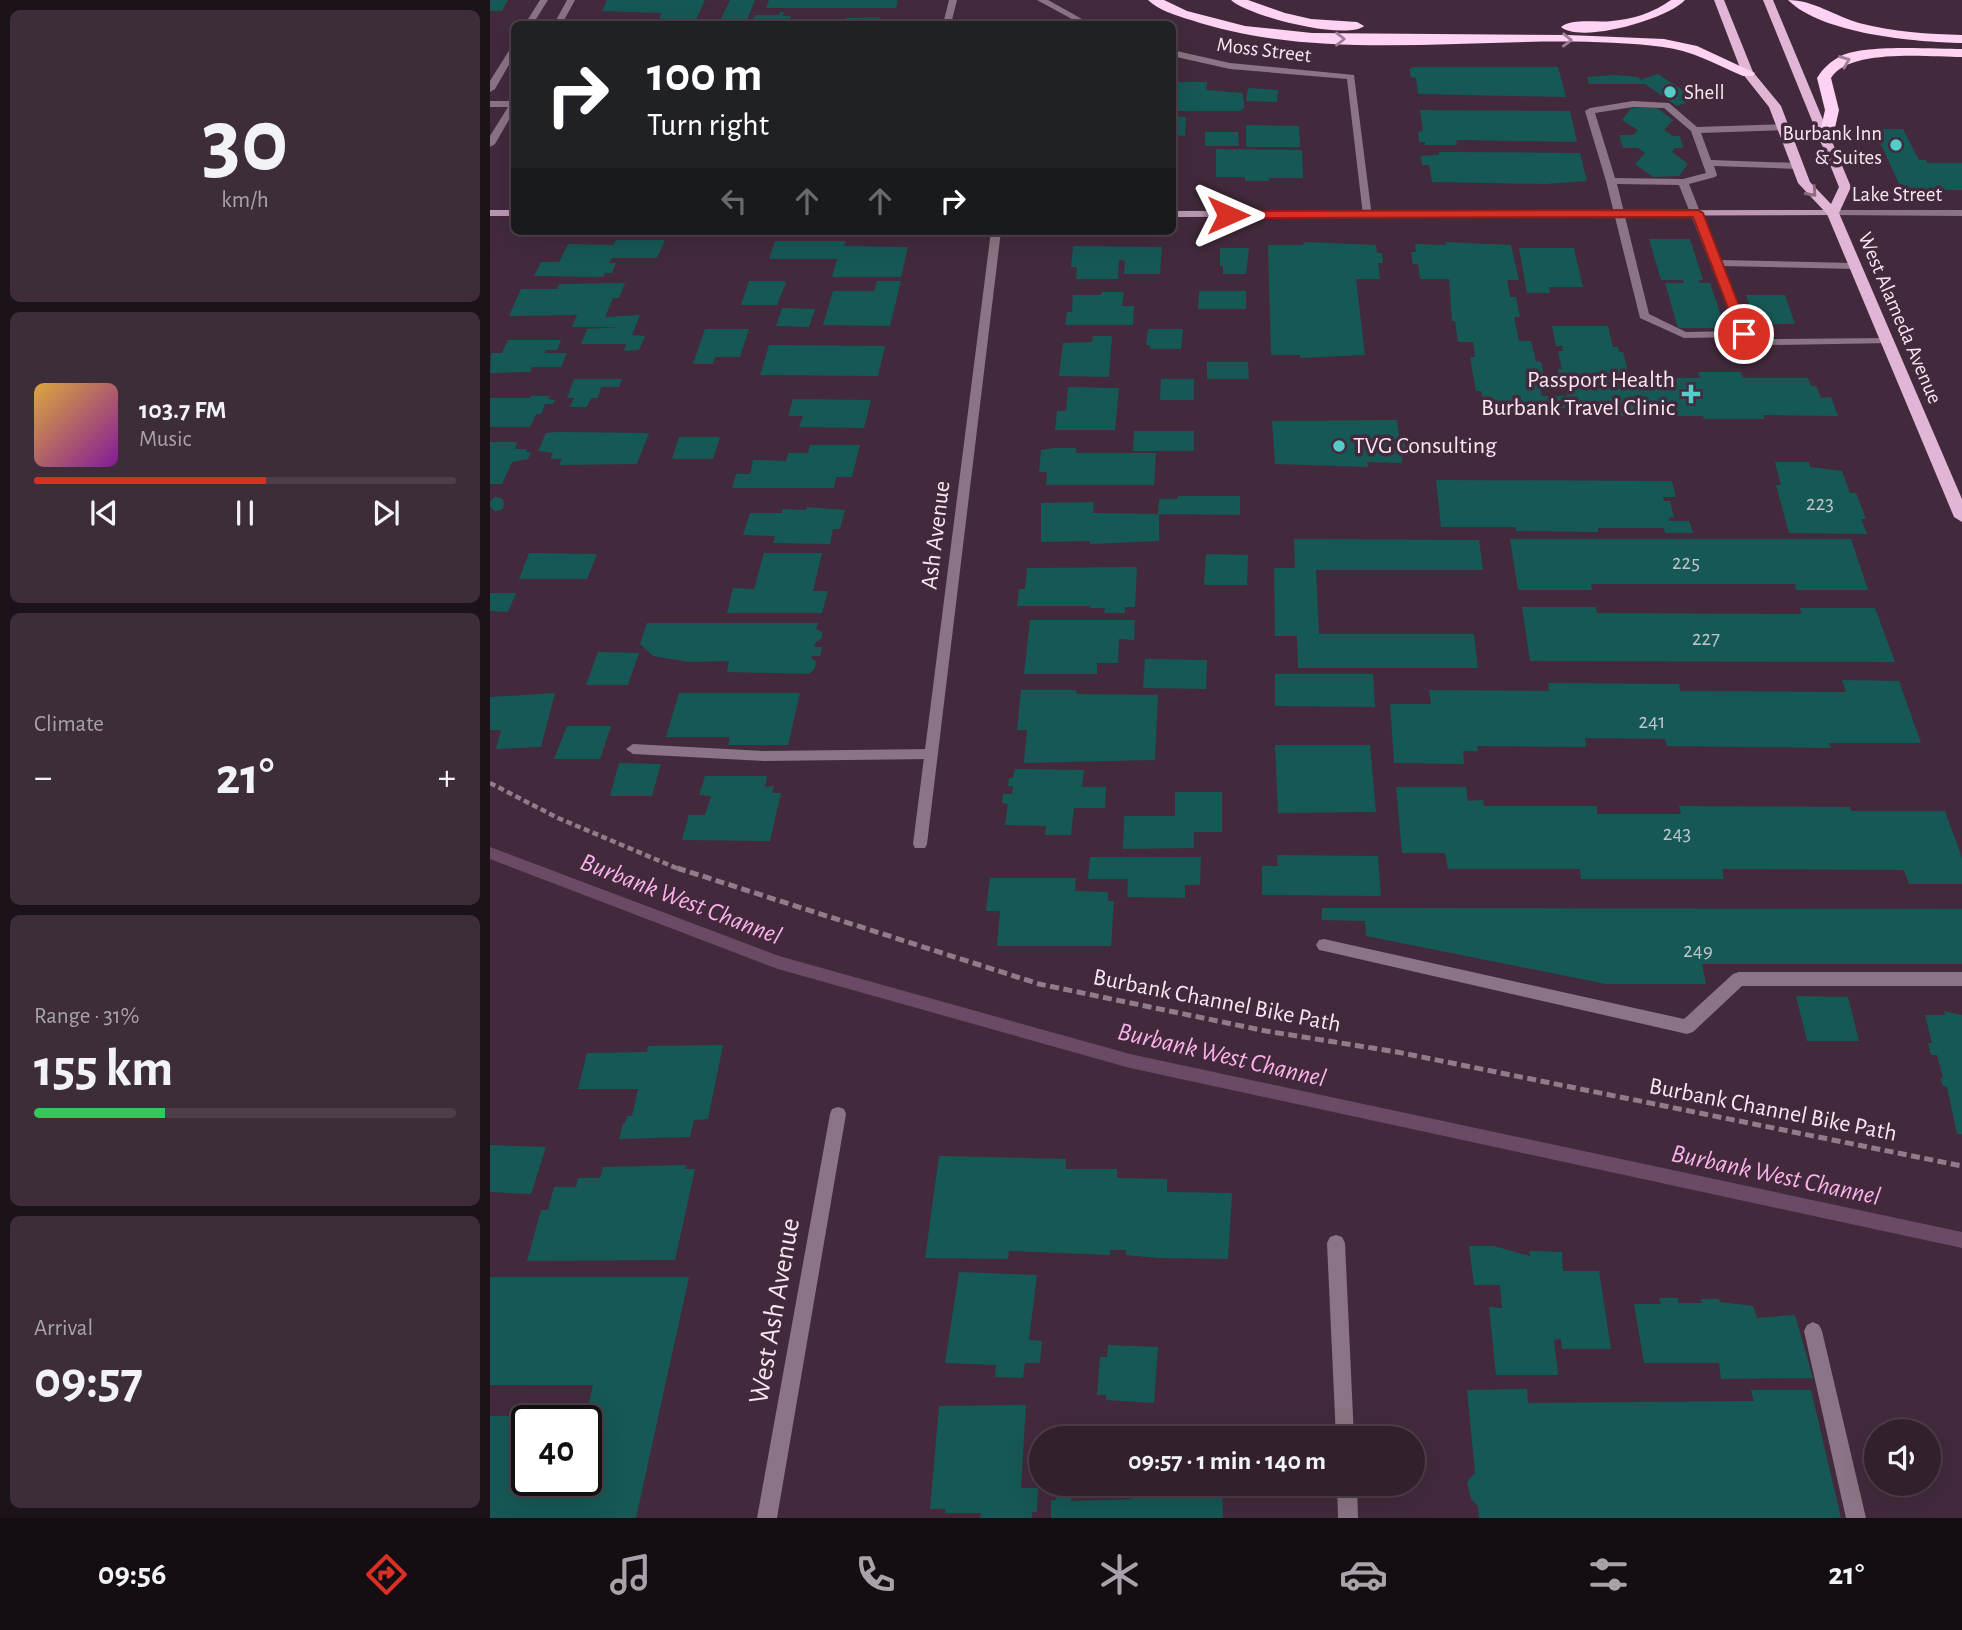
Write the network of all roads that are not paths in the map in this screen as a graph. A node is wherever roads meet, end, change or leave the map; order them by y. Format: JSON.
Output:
{"nodes":[{"id":1,"x":544,"y":0,"type":"edge"},
{"id":2,"x":571,"y":0,"type":"edge"},
{"id":3,"x":953,"y":0,"type":"edge"},
{"id":4,"x":1041,"y":0,"type":"edge"},
{"id":5,"x":1154,"y":0,"type":"edge"},
{"id":6,"x":1237,"y":0,"type":"edge"},
{"id":7,"x":1679,"y":0,"type":"edge"},
{"id":8,"x":1719,"y":0,"type":"edge"},
{"id":9,"x":1768,"y":0,"type":"edge"},
{"id":10,"x":1794,"y":0,"type":"edge"},
{"id":11,"x":531,"y":21,"type":"edge"},
{"id":12,"x":560,"y":21,"type":"edge"},
{"id":13,"x":948,"y":21,"type":"edge"},
{"id":14,"x":1081,"y":21,"type":"edge"},
{"id":15,"x":1962,"y":39,"type":"edge"},
{"id":16,"x":1962,"y":53,"type":"edge"},
{"id":17,"x":511,"y":54,"type":"edge"},
{"id":18,"x":1176,"y":54,"type":"edge"},
{"id":19,"x":1748,"y":73,"type":"junction"},
{"id":20,"x":498,"y":76,"type":"junction"},
{"id":21,"x":511,"y":76,"type":"edge"},
{"id":22,"x":490,"y":89,"type":"edge"},
{"id":23,"x":490,"y":104,"type":"edge"},
{"id":24,"x":511,"y":104,"type":"edge"},
{"id":25,"x":511,"y":109,"type":"edge"},
{"id":26,"x":1784,"y":127,"type":"junction"},
{"id":27,"x":1695,"y":130,"type":"junction"},
{"id":28,"x":1825,"y":141,"type":"junction"},
{"id":29,"x":490,"y":144,"type":"edge"},
{"id":30,"x":1707,"y":163,"type":"junction"},
{"id":31,"x":1798,"y":166,"type":"junction"},
{"id":32,"x":1611,"y":181,"type":"junction"},
{"id":33,"x":1683,"y":182,"type":"junction"},
{"id":34,"x":490,"y":213,"type":"edge"},
{"id":35,"x":511,"y":213,"type":"edge"},
{"id":36,"x":1698,"y":213,"type":"junction"},
{"id":37,"x":1833,"y":213,"type":"junction"},
{"id":38,"x":1962,"y":213,"type":"edge"},
{"id":39,"x":1176,"y":214,"type":"edge"},
{"id":40,"x":1618,"y":214,"type":"junction"},
{"id":41,"x":1368,"y":215,"type":"junction"},
{"id":42,"x":996,"y":235,"type":"edge"},
{"id":43,"x":1717,"y":263,"type":"junction"},
{"id":44,"x":1854,"y":266,"type":"junction"},
{"id":45,"x":1744,"y":334,"type":"junction"},
{"id":46,"x":1888,"y":341,"type":"junction"},
{"id":47,"x":1960,"y":508,"type":"edge"},
{"id":48,"x":633,"y":749,"type":"dead end"},
{"id":49,"x":931,"y":754,"type":"junction"},
{"id":50,"x":920,"y":844,"type":"dead end"},
{"id":51,"x":1324,"y":945,"type":"dead end"},
{"id":52,"x":1962,"y":978,"type":"edge"},
{"id":53,"x":838,"y":1114,"type":"dead end"},
{"id":54,"x":1336,"y":1243,"type":"dead end"},
{"id":55,"x":1813,"y":1331,"type":"dead end"},
{"id":56,"x":1344,"y":1426,"type":"edge"},
{"id":57,"x":1347,"y":1496,"type":"edge"},
{"id":58,"x":767,"y":1518,"type":"edge"},
{"id":59,"x":1348,"y":1518,"type":"edge"},
{"id":60,"x":1856,"y":1518,"type":"edge"}],
"edges":[{"from":1,"to":11,"type":"street"},
{"from":2,"to":12,"type":"street"},
{"from":3,"to":13,"type":"street"},
{"from":4,"to":14,"type":"street"},
{"from":5,"to":19,"type":"highway","one_way":true},
{"from":6,"to":7,"type":"highway"},
{"from":8,"to":19,"type":"main road","name":"West Alameda Avenue"},
{"from":9,"to":28,"type":"main road","name":"West Alameda Avenue"},
{"from":10,"to":15,"type":"highway"},
{"from":28,"to":16,"type":"highway","one_way":true},
{"from":17,"to":20,"type":"street"},
{"from":18,"to":41,"type":"street","name":"Moss Street"},
{"from":19,"to":26,"type":"main road","name":"West Alameda Avenue"},
{"from":20,"to":21,"type":"street"},
{"from":20,"to":22,"type":"street"},
{"from":23,"to":24,"type":"street"},
{"from":25,"to":29,"type":"street"},
{"from":26,"to":27,"type":"street"},
{"from":26,"to":31,"type":"main road","name":"West Alameda Avenue"},
{"from":27,"to":30,"type":"street"},
{"from":27,"to":32,"type":"street"},
{"from":28,"to":37,"type":"main road","name":"West Alameda Avenue"},
{"from":30,"to":31,"type":"street"},
{"from":30,"to":33,"type":"street"},
{"from":31,"to":37,"type":"main road","name":"West Alameda Avenue","one_way":true},
{"from":32,"to":33,"type":"street"},
{"from":32,"to":40,"type":"street"},
{"from":33,"to":36,"type":"street"},
{"from":34,"to":35,"type":"street"},
{"from":36,"to":37,"type":"street"},
{"from":36,"to":40,"type":"street"},
{"from":36,"to":43,"type":"street"},
{"from":37,"to":38,"type":"street","name":"Lake Street"},
{"from":37,"to":44,"type":"main road","name":"West Alameda Avenue"},
{"from":39,"to":41,"type":"street"},
{"from":40,"to":41,"type":"street"},
{"from":40,"to":45,"type":"street"},
{"from":42,"to":49,"type":"street","name":"Ash Avenue"},
{"from":43,"to":44,"type":"street"},
{"from":43,"to":45,"type":"street"},
{"from":44,"to":46,"type":"main road","name":"West Alameda Avenue"},
{"from":45,"to":46,"type":"street"},
{"from":46,"to":47,"type":"main road","name":"West Alameda Avenue"},
{"from":48,"to":49,"type":"street"},
{"from":49,"to":50,"type":"street","name":"Ash Avenue"},
{"from":51,"to":52,"type":"street"},
{"from":53,"to":58,"type":"street","name":"West Ash Avenue"},
{"from":54,"to":56,"type":"street"},
{"from":55,"to":60,"type":"street"},
{"from":57,"to":59,"type":"street"}]}
